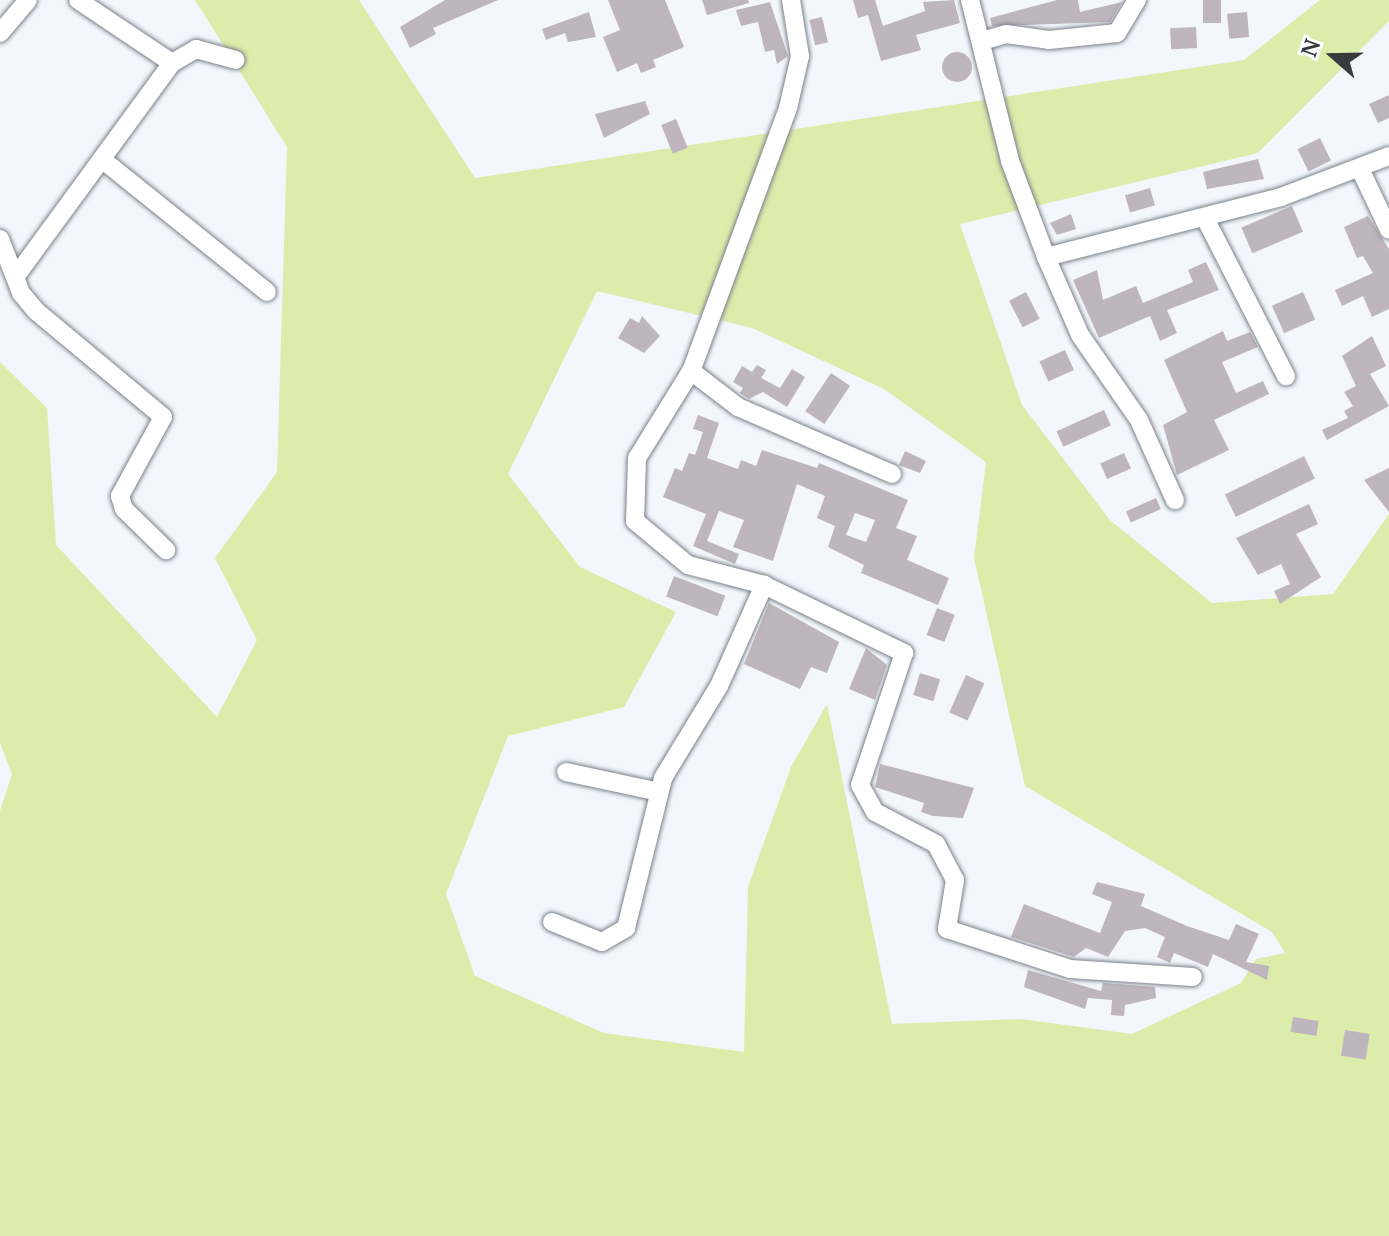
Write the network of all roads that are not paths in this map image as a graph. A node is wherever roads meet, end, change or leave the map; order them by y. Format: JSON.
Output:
{"nodes":[{"id":1,"x":28,"y":0,"type":"edge"},
{"id":2,"x":78,"y":0,"type":"edge"},
{"id":3,"x":791,"y":0,"type":"edge"},
{"id":4,"x":970,"y":0,"type":"edge"},
{"id":5,"x":1137,"y":0,"type":"edge"},
{"id":6,"x":0,"y":33,"type":"edge"},
{"id":7,"x":982,"y":41,"type":"junction"},
{"id":8,"x":236,"y":60,"type":"dead end"},
{"id":9,"x":172,"y":63,"type":"junction"},
{"id":10,"x":1389,"y":156,"type":"edge"},
{"id":11,"x":104,"y":161,"type":"junction"},
{"id":12,"x":1361,"y":171,"type":"junction"},
{"id":13,"x":1205,"y":218,"type":"junction"},
{"id":14,"x":1389,"y":230,"type":"edge"},
{"id":15,"x":0,"y":239,"type":"edge"},
{"id":16,"x":1046,"y":257,"type":"junction"},
{"id":17,"x":16,"y":276,"type":"junction"},
{"id":18,"x":267,"y":292,"type":"dead end"},
{"id":19,"x":691,"y":371,"type":"junction"},
{"id":20,"x":1286,"y":376,"type":"dead end"},
{"id":21,"x":892,"y":474,"type":"dead end"},
{"id":22,"x":1175,"y":500,"type":"dead end"},
{"id":23,"x":166,"y":550,"type":"dead end"},
{"id":24,"x":764,"y":585,"type":"junction"},
{"id":25,"x":566,"y":772,"type":"dead end"},
{"id":26,"x":659,"y":792,"type":"junction"},
{"id":27,"x":552,"y":922,"type":"dead end"},
{"id":28,"x":1193,"y":977,"type":"dead end"}],
"edges":[{"from":1,"to":6,"type":"street"},
{"from":2,"to":9,"type":"street"},
{"from":3,"to":19,"type":"street"},
{"from":4,"to":7,"type":"street"},
{"from":5,"to":7,"type":"street"},
{"from":7,"to":16,"type":"street"},
{"from":8,"to":9,"type":"street"},
{"from":9,"to":11,"type":"street"},
{"from":10,"to":12,"type":"street"},
{"from":11,"to":17,"type":"street"},
{"from":11,"to":18,"type":"street"},
{"from":12,"to":13,"type":"street"},
{"from":12,"to":14,"type":"street"},
{"from":13,"to":16,"type":"street"},
{"from":13,"to":20,"type":"street"},
{"from":15,"to":17,"type":"street"},
{"from":16,"to":22,"type":"street"},
{"from":17,"to":23,"type":"street"},
{"from":19,"to":21,"type":"street"},
{"from":19,"to":24,"type":"street"},
{"from":24,"to":26,"type":"street"},
{"from":24,"to":28,"type":"street"},
{"from":25,"to":26,"type":"street"},
{"from":26,"to":27,"type":"street"}]}
